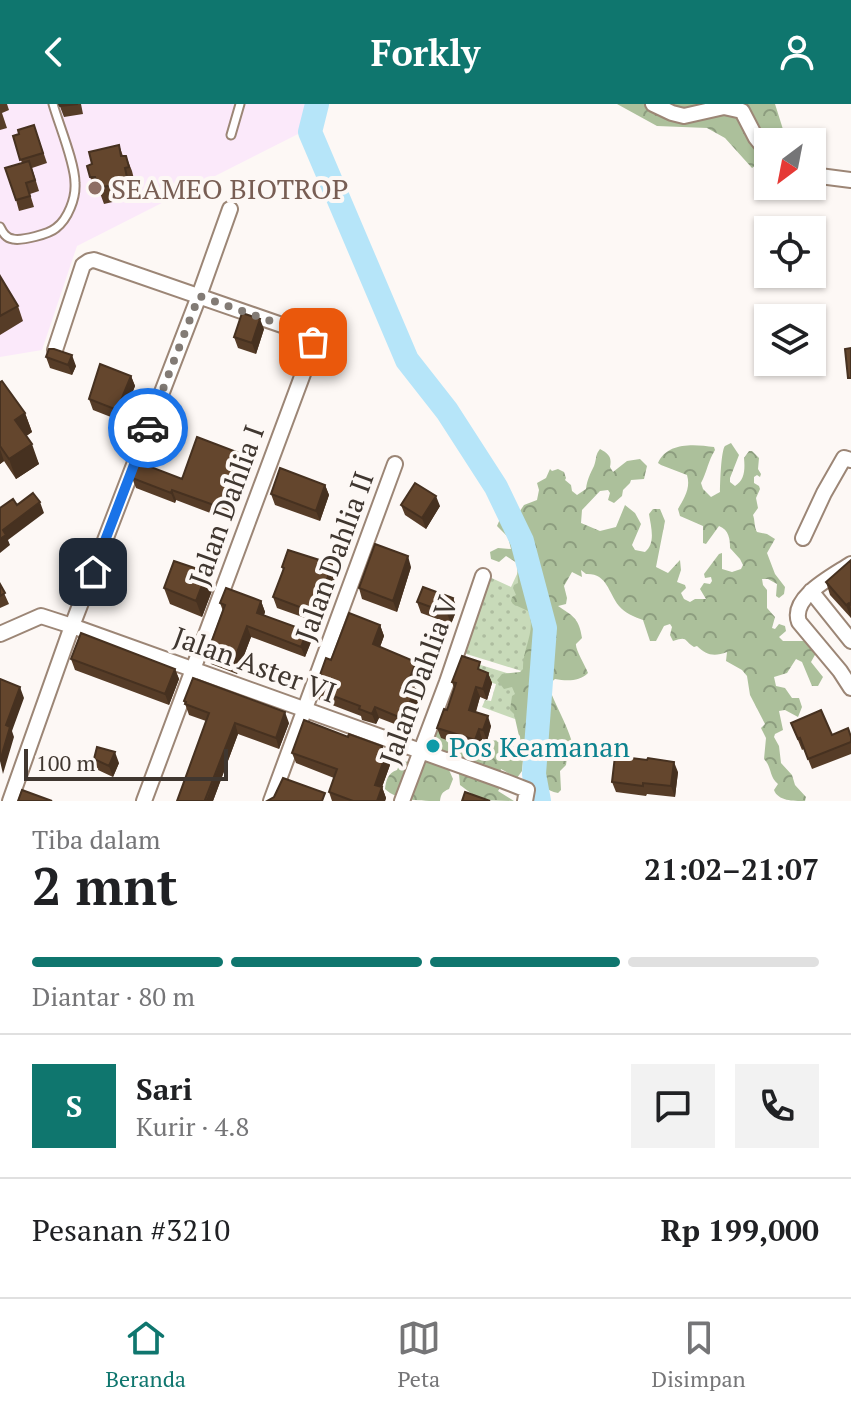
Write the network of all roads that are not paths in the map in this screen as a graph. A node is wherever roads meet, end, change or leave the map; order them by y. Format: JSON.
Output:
{"nodes":[{"id":1,"x":53,"y":104,"type":"edge"},
{"id":2,"x":240,"y":104,"type":"edge"},
{"id":3,"x":653,"y":104,"type":"edge"},
{"id":4,"x":743,"y":108,"type":"edge"},
{"id":5,"x":754,"y":133,"type":"edge"},
{"id":6,"x":231,"y":135,"type":"dead end"},
{"id":7,"x":826,"y":177,"type":"edge"},
{"id":8,"x":851,"y":180,"type":"edge"},
{"id":9,"x":230,"y":209,"type":"dead end"},
{"id":10,"x":0,"y":227,"type":"edge"},
{"id":11,"x":199,"y":296,"type":"junction"},
{"id":12,"x":55,"y":350,"type":"edge"},
{"id":13,"x":849,"y":456,"type":"edge"},
{"id":14,"x":395,"y":464,"type":"dead end"},
{"id":15,"x":803,"y":538,"type":"dead end"},
{"id":16,"x":851,"y":564,"type":"edge"},
{"id":17,"x":483,"y":576,"type":"dead end"},
{"id":18,"x":811,"y":591,"type":"junction"},
{"id":19,"x":72,"y":626,"type":"junction"},
{"id":20,"x":0,"y":634,"type":"edge"},
{"id":21,"x":851,"y":641,"type":"edge"},
{"id":22,"x":193,"y":669,"type":"junction"},
{"id":23,"x":851,"y":688,"type":"edge"},
{"id":24,"x":305,"y":709,"type":"junction"},
{"id":25,"x":420,"y":751,"type":"junction"},
{"id":26,"x":10,"y":801,"type":"edge"},
{"id":27,"x":144,"y":801,"type":"edge"},
{"id":28,"x":271,"y":801,"type":"edge"},
{"id":29,"x":402,"y":801,"type":"edge"},
{"id":30,"x":525,"y":801,"type":"edge"}],
"edges":[{"from":1,"to":10,"type":"lane"},
{"from":2,"to":6,"type":"lane"},
{"from":3,"to":4,"type":"street"},
{"from":4,"to":5,"type":"street"},
{"from":7,"to":8,"type":"street"},
{"from":9,"to":11,"type":"street"},
{"from":11,"to":12,"type":"street"},
{"from":11,"to":19,"type":"street"},
{"from":11,"to":22,"type":"street","name":"Jalan Dahlia I"},
{"from":13,"to":15,"type":"street"},
{"from":14,"to":24,"type":"street","name":"Jalan Dahlia II"},
{"from":16,"to":18,"type":"street"},
{"from":17,"to":25,"type":"street","name":"Jalan Dahlia V"},
{"from":18,"to":21,"type":"street"},
{"from":18,"to":23,"type":"street"},
{"from":19,"to":20,"type":"street","name":"Jalan Aster VI"},
{"from":19,"to":22,"type":"street","name":"Jalan Aster VI"},
{"from":19,"to":26,"type":"street"},
{"from":22,"to":24,"type":"street","name":"Jalan Aster VI"},
{"from":22,"to":27,"type":"street","name":"Jalan Dahlia I"},
{"from":24,"to":25,"type":"street","name":"Jalan Aster VI"},
{"from":24,"to":28,"type":"street","name":"Jalan Dahlia II"},
{"from":25,"to":29,"type":"street","name":"Jalan Dahlia V"},
{"from":25,"to":30,"type":"street","name":"Jalan Aster VI"}]}
